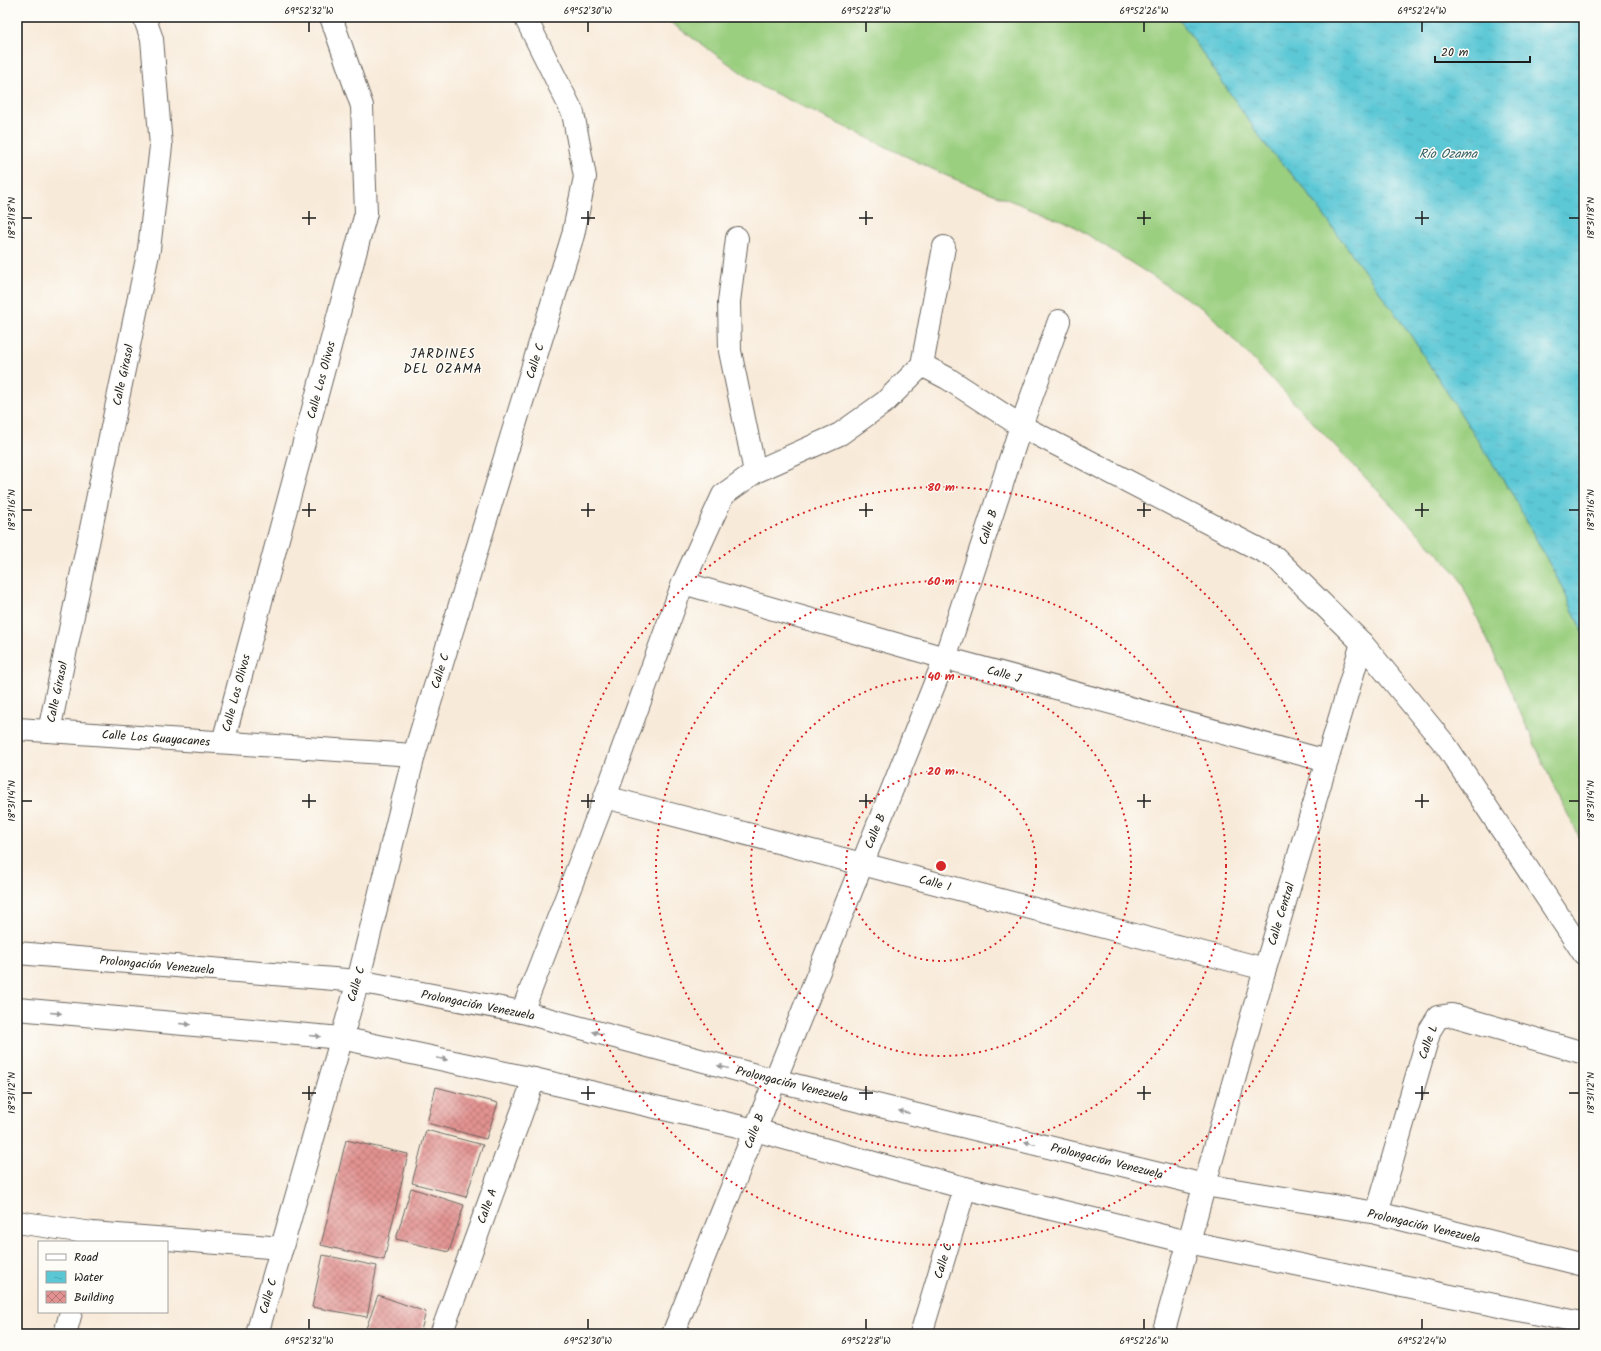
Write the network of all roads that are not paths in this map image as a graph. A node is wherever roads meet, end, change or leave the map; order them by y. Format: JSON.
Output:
{"nodes":[{"id":1,"x":144,"y":17,"type":"edge"},
{"id":2,"x":331,"y":17,"type":"edge"},
{"id":3,"x":525,"y":17,"type":"edge"},
{"id":4,"x":737,"y":238,"type":"dead end"},
{"id":5,"x":944,"y":247,"type":"dead end"},
{"id":6,"x":1059,"y":321,"type":"dead end"},
{"id":7,"x":922,"y":365,"type":"junction"},
{"id":8,"x":1021,"y":426,"type":"junction"},
{"id":9,"x":755,"y":472,"type":"junction"},
{"id":10,"x":683,"y":583,"type":"junction"},
{"id":11,"x":1362,"y":644,"type":"junction"},
{"id":12,"x":945,"y":658,"type":"junction"},
{"id":13,"x":17,"y":728,"type":"edge"},
{"id":14,"x":49,"y":731,"type":"junction"},
{"id":15,"x":223,"y":742,"type":"junction"},
{"id":16,"x":414,"y":755,"type":"junction"},
{"id":17,"x":1327,"y":760,"type":"junction"},
{"id":18,"x":604,"y":797,"type":"junction"},
{"id":19,"x":862,"y":864,"type":"junction"},
{"id":20,"x":17,"y":953,"type":"edge"},
{"id":21,"x":1584,"y":954,"type":"edge"},
{"id":22,"x":1265,"y":969,"type":"junction"},
{"id":23,"x":358,"y":982,"type":"junction"},
{"id":24,"x":17,"y":1009,"type":"edge"},
{"id":25,"x":522,"y":1012,"type":"junction"},
{"id":26,"x":341,"y":1038,"type":"junction"},
{"id":27,"x":1584,"y":1053,"type":"edge"},
{"id":28,"x":534,"y":1079,"type":"junction"},
{"id":29,"x":774,"y":1080,"type":"junction"},
{"id":30,"x":755,"y":1130,"type":"junction"},
{"id":31,"x":1204,"y":1185,"type":"junction"},
{"id":32,"x":965,"y":1188,"type":"junction"},
{"id":33,"x":1377,"y":1214,"type":"junction"},
{"id":34,"x":17,"y":1222,"type":"edge"},
{"id":35,"x":91,"y":1237,"type":"edge"},
{"id":36,"x":160,"y":1241,"type":"edge"},
{"id":37,"x":168,"y":1241,"type":"edge"},
{"id":38,"x":1188,"y":1242,"type":"junction"},
{"id":39,"x":282,"y":1248,"type":"junction"},
{"id":40,"x":1584,"y":1264,"type":"edge"},
{"id":41,"x":71,"y":1313,"type":"edge"},
{"id":42,"x":1584,"y":1322,"type":"edge"},
{"id":43,"x":65,"y":1334,"type":"edge"},
{"id":44,"x":257,"y":1334,"type":"edge"},
{"id":45,"x":441,"y":1334,"type":"edge"},
{"id":46,"x":673,"y":1334,"type":"edge"},
{"id":47,"x":921,"y":1334,"type":"edge"},
{"id":48,"x":1163,"y":1334,"type":"edge"}],
"edges":[{"from":1,"to":14,"type":"street","name":"Calle Girasol"},
{"from":2,"to":15,"type":"street","name":"Calle Los Olivos"},
{"from":3,"to":16,"type":"street","name":"Calle C"},
{"from":4,"to":9,"type":"street"},
{"from":5,"to":7,"type":"street"},
{"from":6,"to":8,"type":"street","name":"Calle B"},
{"from":7,"to":8,"type":"street"},
{"from":7,"to":9,"type":"street"},
{"from":8,"to":11,"type":"street"},
{"from":8,"to":12,"type":"street","name":"Calle B"},
{"from":9,"to":10,"type":"street"},
{"from":10,"to":12,"type":"street","name":"Calle J"},
{"from":10,"to":18,"type":"street"},
{"from":11,"to":17,"type":"street","name":"Calle Central"},
{"from":11,"to":21,"type":"street"},
{"from":12,"to":17,"type":"street","name":"Calle J"},
{"from":12,"to":19,"type":"street","name":"Calle B"},
{"from":13,"to":14,"type":"street","name":"Calle Los Guayacanes"},
{"from":14,"to":15,"type":"street","name":"Calle Los Guayacanes"},
{"from":15,"to":16,"type":"street","name":"Calle Los Guayacanes"},
{"from":16,"to":23,"type":"street","name":"Calle C"},
{"from":17,"to":22,"type":"street","name":"Calle Central"},
{"from":18,"to":19,"type":"street","name":"Calle I"},
{"from":18,"to":25,"type":"street"},
{"from":19,"to":22,"type":"street","name":"Calle I"},
{"from":19,"to":29,"type":"street","name":"Calle B"},
{"from":20,"to":23,"type":"street","name":"Prolongación Venezuela"},
{"from":22,"to":31,"type":"street","name":"Calle Central"},
{"from":23,"to":25,"type":"street","name":"Prolongación Venezuela"},
{"from":23,"to":26,"type":"street","name":"Calle C"},
{"from":24,"to":26,"type":"street","one_way":true},
{"from":29,"to":25,"type":"street","name":"Prolongación Venezuela","one_way":true},
{"from":26,"to":28,"type":"street","one_way":true},
{"from":26,"to":39,"type":"street","name":"Calle C"},
{"from":27,"to":33,"type":"street","name":"Calle L"},
{"from":28,"to":30,"type":"street"},
{"from":28,"to":45,"type":"street","name":"Calle A"},
{"from":29,"to":30,"type":"street","name":"Calle B"},
{"from":31,"to":29,"type":"street","name":"Prolongación Venezuela","one_way":true},
{"from":30,"to":32,"type":"street"},
{"from":30,"to":46,"type":"street","name":"Calle B"},
{"from":31,"to":33,"type":"street","name":"Prolongación Venezuela"},
{"from":31,"to":38,"type":"street","name":"Calle Central"},
{"from":32,"to":38,"type":"street"},
{"from":32,"to":47,"type":"street","name":"Calle C"},
{"from":33,"to":40,"type":"street","name":"Prolongación Venezuela"},
{"from":34,"to":35,"type":"street"},
{"from":35,"to":36,"type":"street"},
{"from":37,"to":39,"type":"street"},
{"from":38,"to":42,"type":"street"},
{"from":38,"to":48,"type":"street","name":"Calle Central"},
{"from":39,"to":44,"type":"street","name":"Calle C"},
{"from":41,"to":43,"type":"street"}]}
